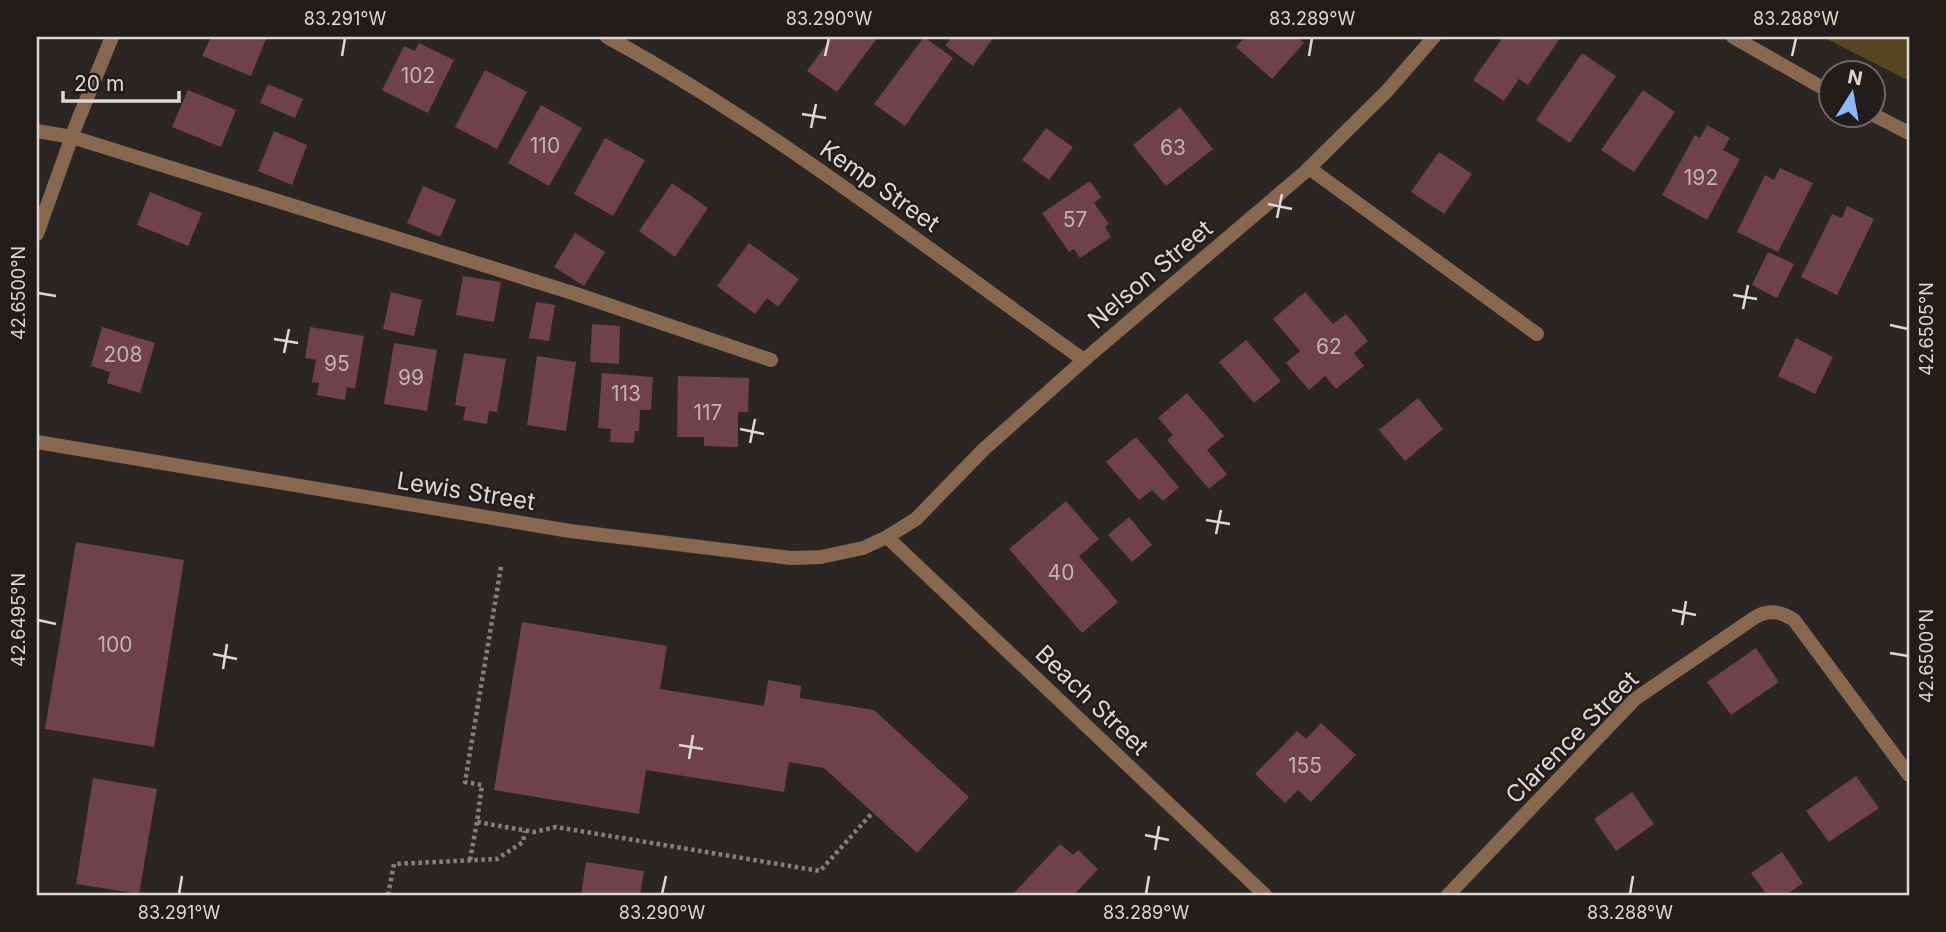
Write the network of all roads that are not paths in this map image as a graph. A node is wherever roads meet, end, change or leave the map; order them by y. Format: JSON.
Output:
{"nodes":[{"id":1,"x":112,"y":37,"type":"edge"},
{"id":2,"x":607,"y":37,"type":"edge"},
{"id":3,"x":1434,"y":37,"type":"edge"},
{"id":4,"x":1734,"y":37,"type":"edge"},
{"id":5,"x":1816,"y":84,"type":"edge"},
{"id":6,"x":1886,"y":121,"type":"edge"},
{"id":7,"x":37,"y":131,"type":"edge"},
{"id":8,"x":1909,"y":133,"type":"edge"},
{"id":9,"x":72,"y":137,"type":"junction"},
{"id":10,"x":1309,"y":168,"type":"junction"},
{"id":11,"x":37,"y":234,"type":"edge"},
{"id":12,"x":1537,"y":334,"type":"dead end"},
{"id":13,"x":771,"y":360,"type":"dead end"},
{"id":14,"x":1084,"y":360,"type":"junction"},
{"id":15,"x":37,"y":442,"type":"edge"},
{"id":16,"x":887,"y":537,"type":"junction"},
{"id":17,"x":1909,"y":775,"type":"edge"},
{"id":18,"x":1265,"y":895,"type":"edge"},
{"id":19,"x":1448,"y":895,"type":"edge"}],
"edges":[{"from":1,"to":9,"type":"street"},
{"from":2,"to":14,"type":"street","name":"Kemp Street"},
{"from":3,"to":10,"type":"street","name":"Nelson Street"},
{"from":4,"to":5,"type":"street"},
{"from":6,"to":8,"type":"street"},
{"from":7,"to":9,"type":"street"},
{"from":9,"to":11,"type":"street"},
{"from":9,"to":13,"type":"street"},
{"from":10,"to":12,"type":"street"},
{"from":10,"to":14,"type":"street","name":"Nelson Street"},
{"from":14,"to":16,"type":"street","name":"Nelson Street"},
{"from":15,"to":16,"type":"street","name":"Lewis Street"},
{"from":16,"to":18,"type":"street","name":"Beach Street"},
{"from":17,"to":19,"type":"street","name":"Clarence Street"}]}
